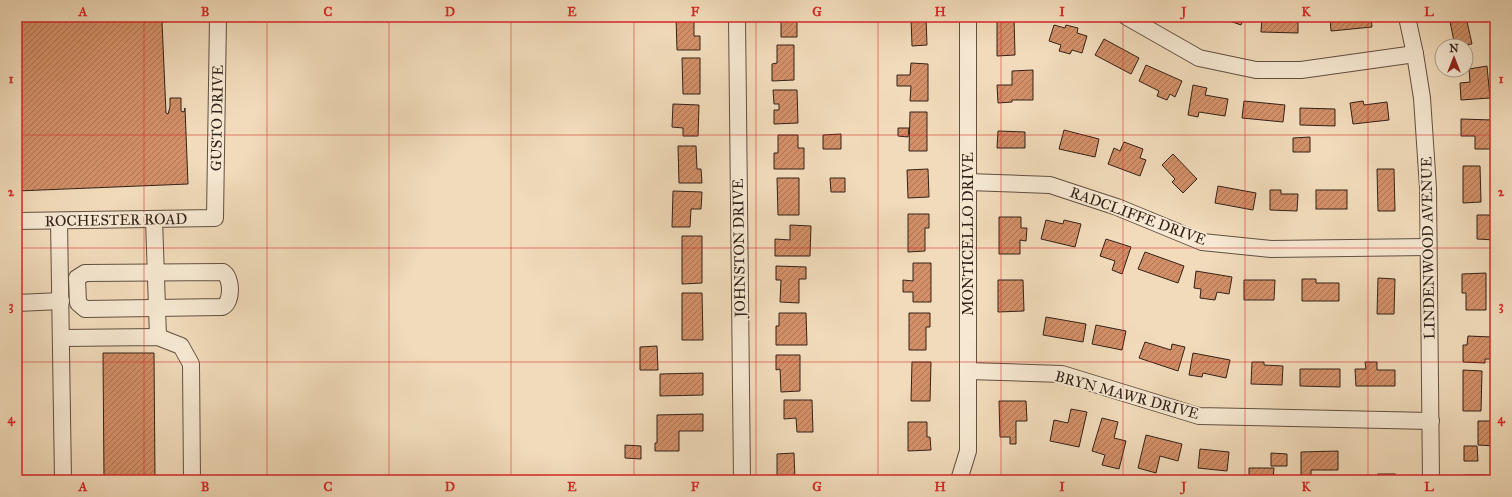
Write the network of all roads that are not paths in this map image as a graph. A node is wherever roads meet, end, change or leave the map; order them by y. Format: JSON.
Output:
{"nodes":[{"id":1,"x":218,"y":17,"type":"edge"},
{"id":2,"x":737,"y":17,"type":"edge"},
{"id":3,"x":968,"y":17,"type":"edge"},
{"id":4,"x":1128,"y":17,"type":"edge"},
{"id":5,"x":1407,"y":17,"type":"edge"},
{"id":6,"x":1415,"y":54,"type":"junction"},
{"id":7,"x":968,"y":182,"type":"junction"},
{"id":8,"x":215,"y":218,"type":"joint"},
{"id":9,"x":154,"y":219,"type":"junction"},
{"id":10,"x":17,"y":221,"type":"edge"},
{"id":11,"x":59,"y":221,"type":"junction"},
{"id":12,"x":1428,"y":246,"type":"junction"},
{"id":13,"x":156,"y":272,"type":"junction"},
{"id":14,"x":61,"y":301,"type":"junction"},
{"id":15,"x":17,"y":303,"type":"edge"},
{"id":16,"x":157,"y":308,"type":"junction"},
{"id":17,"x":158,"y":337,"type":"junction"},
{"id":18,"x":62,"y":338,"type":"junction"},
{"id":19,"x":968,"y":371,"type":"junction"},
{"id":20,"x":1431,"y":421,"type":"junction"},
{"id":21,"x":63,"y":480,"type":"edge"},
{"id":22,"x":192,"y":480,"type":"edge"},
{"id":23,"x":742,"y":480,"type":"edge"},
{"id":24,"x":959,"y":480,"type":"edge"},
{"id":25,"x":1431,"y":480,"type":"edge"}],
"edges":[{"from":1,"to":8,"type":"street","name":"GUSTO DRIVE"},
{"from":2,"to":23,"type":"street","name":"JOHNSTON DRIVE"},
{"from":3,"to":7,"type":"street","name":"MONTICELLO DRIVE"},
{"from":4,"to":6,"type":"street"},
{"from":5,"to":6,"type":"street","name":"LINDENWOOD AVENUE"},
{"from":6,"to":12,"type":"street","name":"LINDENWOOD AVENUE"},
{"from":7,"to":12,"type":"street","name":"RADCLIFFE DRIVE"},
{"from":7,"to":19,"type":"street","name":"MONTICELLO DRIVE"},
{"from":8,"to":9,"type":"street","name":"ROCHESTER ROAD"},
{"from":9,"to":11,"type":"street","name":"ROCHESTER ROAD"},
{"from":9,"to":13,"type":"street"},
{"from":10,"to":11,"type":"street","name":"ROCHESTER ROAD"},
{"from":11,"to":14,"type":"street"},
{"from":12,"to":20,"type":"street","name":"LINDENWOOD AVENUE"},
{"from":13,"to":16,"type":"street"},
{"from":13,"to":16,"type":"street"},
{"from":13,"to":16,"type":"street"},
{"from":14,"to":15,"type":"street"},
{"from":14,"to":18,"type":"street"},
{"from":16,"to":17,"type":"street"},
{"from":17,"to":18,"type":"street"},
{"from":17,"to":22,"type":"street"},
{"from":18,"to":21,"type":"street"},
{"from":19,"to":20,"type":"street","name":"BRYN MAWR DRIVE"},
{"from":19,"to":24,"type":"street","name":"MONTICELLO DRIVE"},
{"from":20,"to":25,"type":"street","name":"LINDENWOOD AVENUE"}]}
